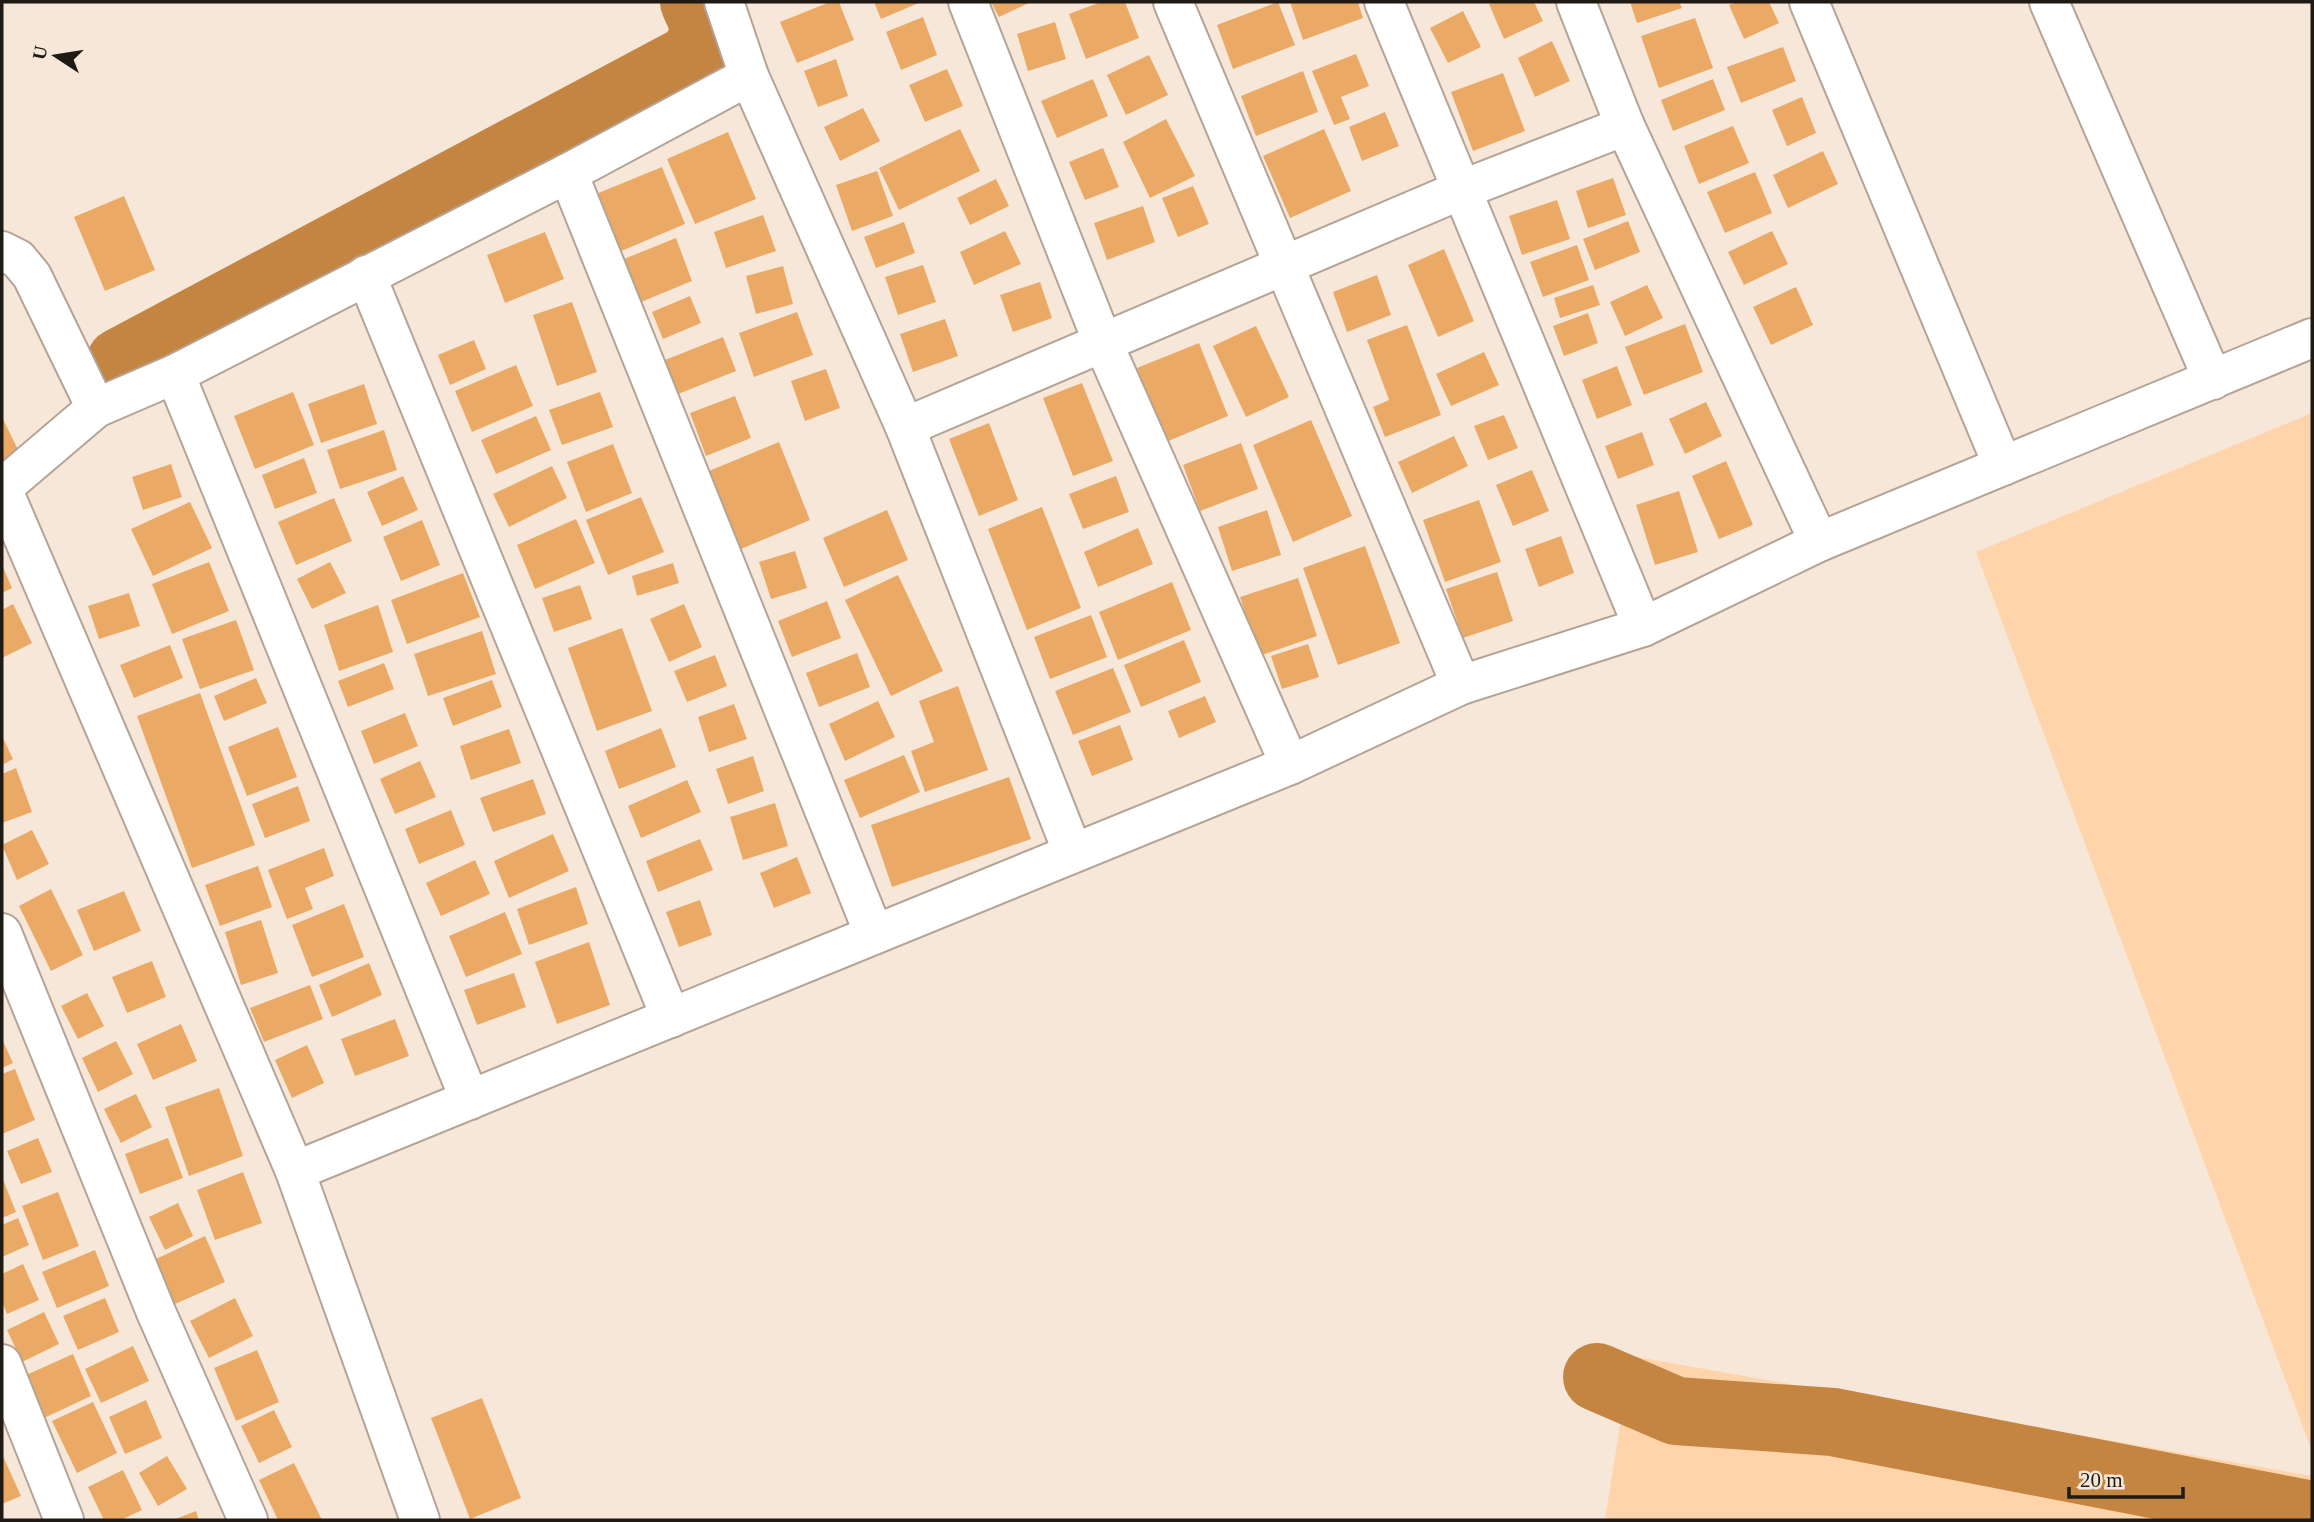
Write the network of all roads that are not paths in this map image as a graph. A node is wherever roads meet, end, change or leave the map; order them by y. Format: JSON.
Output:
{"nodes":[{"id":1,"x":724,"y":2,"type":"edge"},
{"id":2,"x":968,"y":2,"type":"edge"},
{"id":3,"x":1173,"y":2,"type":"edge"},
{"id":4,"x":1384,"y":2,"type":"edge"},
{"id":5,"x":1576,"y":2,"type":"edge"},
{"id":6,"x":1809,"y":2,"type":"edge"},
{"id":7,"x":2049,"y":2,"type":"edge"},
{"id":8,"x":749,"y":76,"type":"junction"},
{"id":9,"x":1625,"y":126,"type":"junction"},
{"id":10,"x":568,"y":173,"type":"junction"},
{"id":11,"x":1461,"y":190,"type":"junction"},
{"id":12,"x":2,"y":251,"type":"edge"},
{"id":13,"x":1283,"y":267,"type":"junction"},
{"id":14,"x":366,"y":275,"type":"junction"},
{"id":15,"x":2312,"y":338,"type":"edge"},
{"id":16,"x":1103,"y":343,"type":"junction"},
{"id":17,"x":175,"y":374,"type":"junction"},
{"id":18,"x":2213,"y":380,"type":"junction"},
{"id":19,"x":96,"y":408,"type":"junction"},
{"id":20,"x":905,"y":427,"type":"junction"},
{"id":21,"x":2003,"y":466,"type":"junction"},
{"id":22,"x":2,"y":488,"type":"edge"},
{"id":23,"x":1819,"y":542,"type":"junction"},
{"id":24,"x":1643,"y":627,"type":"junction"},
{"id":25,"x":1461,"y":685,"type":"junction"},
{"id":26,"x":1290,"y":765,"type":"junction"},
{"id":27,"x":1073,"y":853,"type":"junction"},
{"id":28,"x":2,"y":933,"type":"edge"},
{"id":29,"x":874,"y":934,"type":"junction"},
{"id":30,"x":671,"y":1018,"type":"junction"},
{"id":31,"x":470,"y":1100,"type":"junction"},
{"id":32,"x":295,"y":1171,"type":"junction"},
{"id":33,"x":2,"y":1364,"type":"edge"},
{"id":34,"x":64,"y":1520,"type":"edge"},
{"id":35,"x":248,"y":1520,"type":"edge"},
{"id":36,"x":420,"y":1520,"type":"edge"}],
"edges":[{"from":1,"to":8,"type":"street"},
{"from":2,"to":16,"type":"street"},
{"from":3,"to":13,"type":"street"},
{"from":4,"to":11,"type":"street"},
{"from":5,"to":9,"type":"street"},
{"from":6,"to":21,"type":"street"},
{"from":7,"to":18,"type":"street"},
{"from":8,"to":10,"type":"street"},
{"from":8,"to":20,"type":"street"},
{"from":9,"to":11,"type":"street"},
{"from":9,"to":23,"type":"street"},
{"from":10,"to":14,"type":"street"},
{"from":10,"to":29,"type":"street"},
{"from":11,"to":13,"type":"street"},
{"from":11,"to":24,"type":"street"},
{"from":12,"to":19,"type":"street"},
{"from":13,"to":16,"type":"street"},
{"from":13,"to":25,"type":"street"},
{"from":14,"to":17,"type":"street"},
{"from":14,"to":30,"type":"street"},
{"from":15,"to":18,"type":"street"},
{"from":16,"to":20,"type":"street"},
{"from":16,"to":26,"type":"street"},
{"from":17,"to":19,"type":"street"},
{"from":17,"to":31,"type":"street"},
{"from":18,"to":21,"type":"street"},
{"from":19,"to":22,"type":"street"},
{"from":20,"to":27,"type":"street"},
{"from":21,"to":23,"type":"street"},
{"from":22,"to":32,"type":"street"},
{"from":23,"to":24,"type":"street"},
{"from":24,"to":25,"type":"street"},
{"from":25,"to":26,"type":"street"},
{"from":26,"to":27,"type":"street"},
{"from":27,"to":29,"type":"street"},
{"from":28,"to":35,"type":"street"},
{"from":29,"to":30,"type":"street"},
{"from":30,"to":31,"type":"street"},
{"from":31,"to":32,"type":"street"},
{"from":32,"to":36,"type":"street"},
{"from":33,"to":34,"type":"street"}]}
